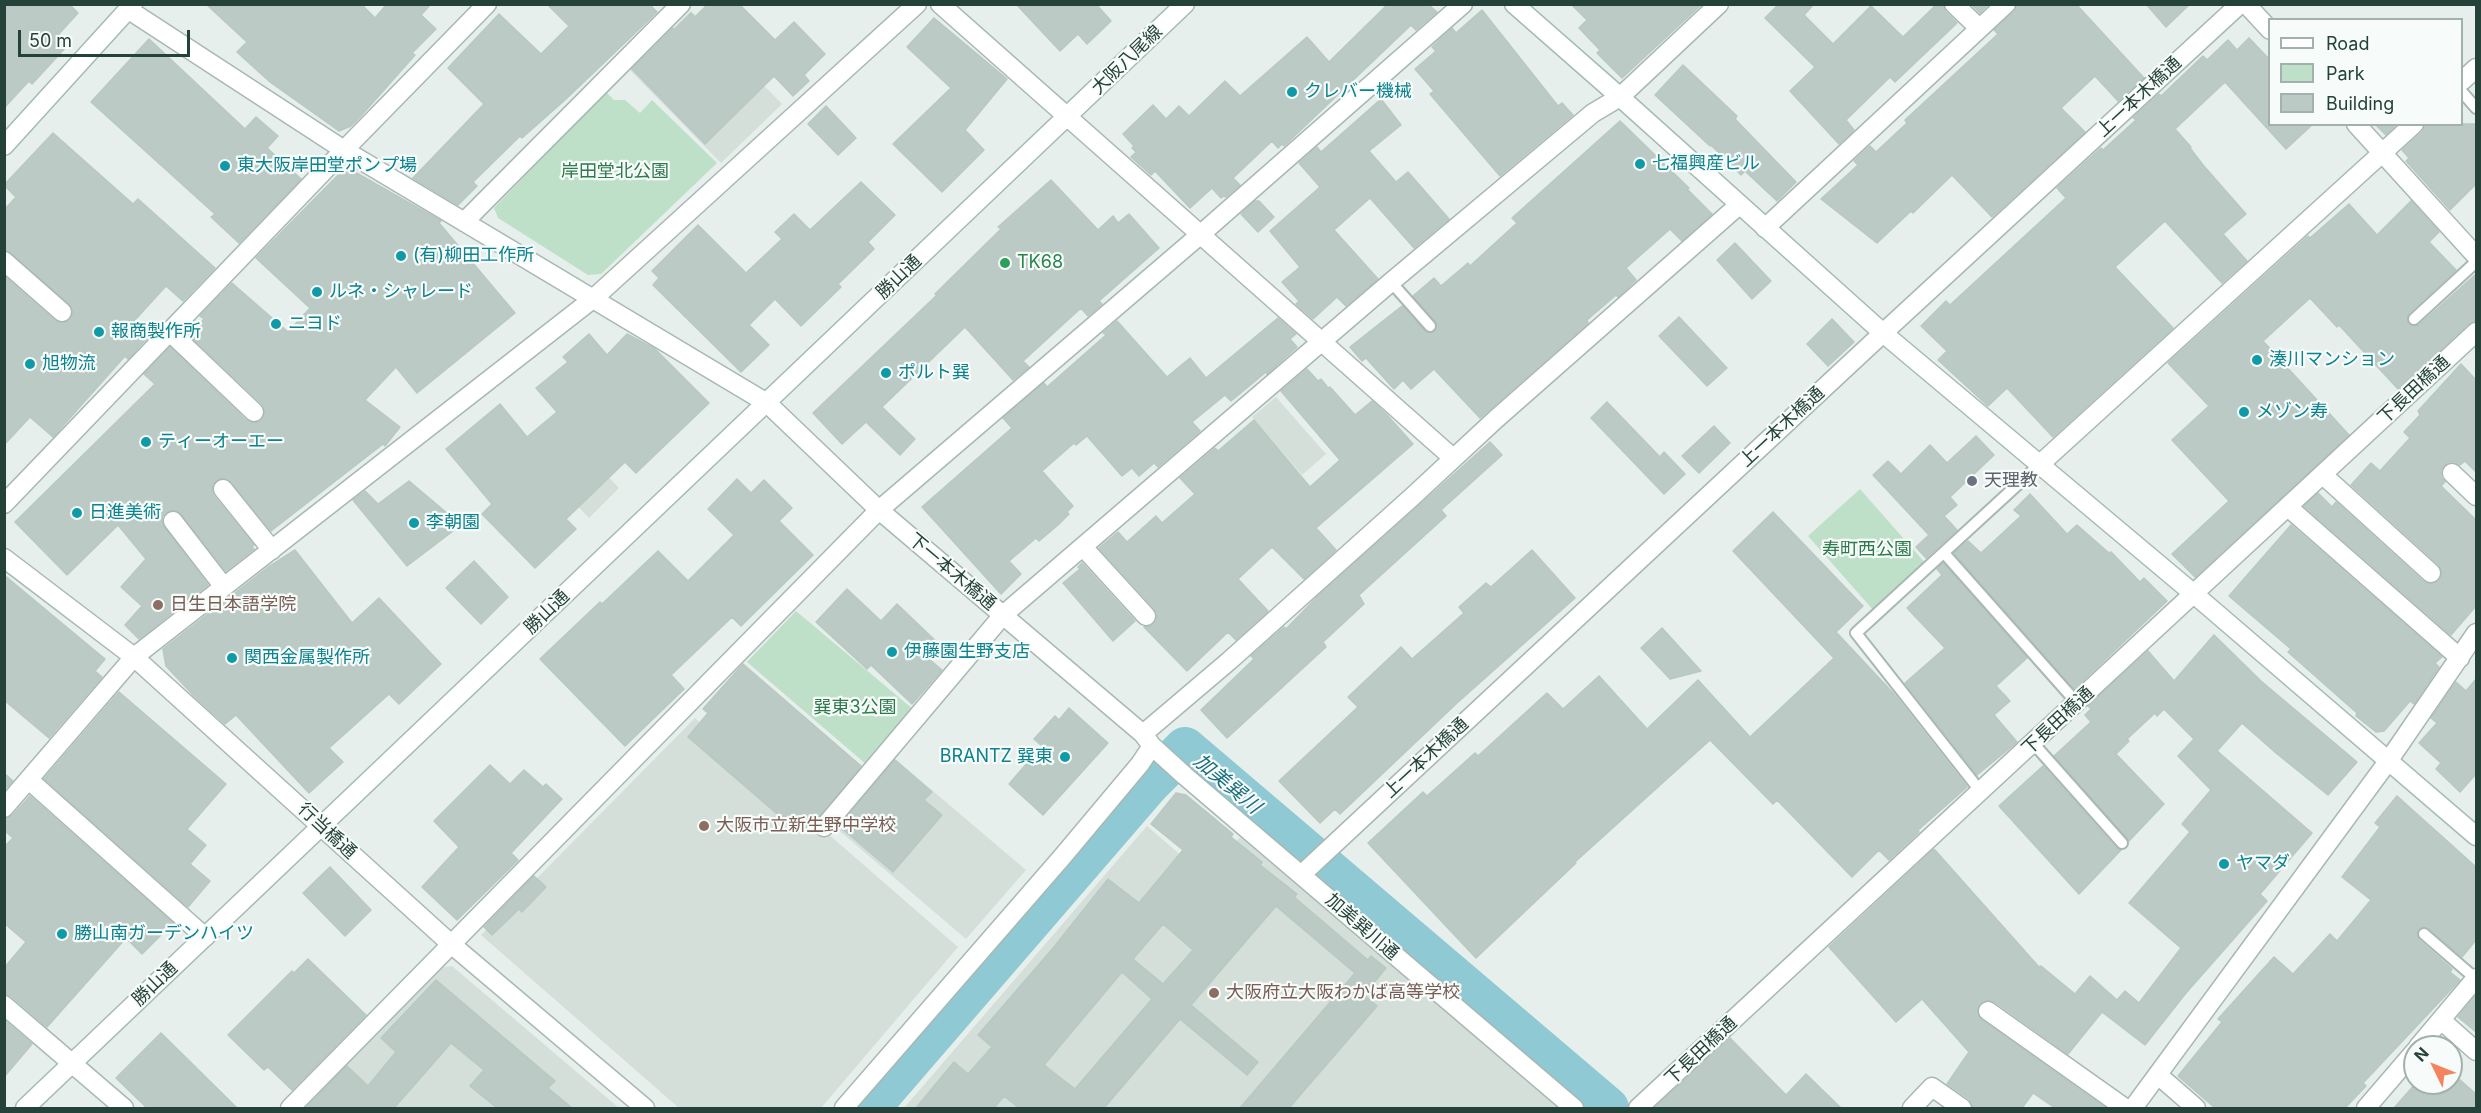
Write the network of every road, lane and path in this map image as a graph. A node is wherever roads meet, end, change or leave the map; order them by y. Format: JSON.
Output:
{"nodes":[{"id":1,"x":487,"y":4,"type":"edge"},
{"id":2,"x":681,"y":4,"type":"edge"},
{"id":3,"x":917,"y":4,"type":"edge"},
{"id":4,"x":940,"y":4,"type":"edge"},
{"id":5,"x":1185,"y":4,"type":"edge"},
{"id":6,"x":1463,"y":4,"type":"edge"},
{"id":7,"x":1514,"y":4,"type":"edge"},
{"id":8,"x":1719,"y":4,"type":"edge"},
{"id":9,"x":1954,"y":4,"type":"edge"},
{"id":10,"x":2006,"y":4,"type":"edge"},
{"id":11,"x":2240,"y":4,"type":"edge"},
{"id":12,"x":2246,"y":4,"type":"edge"},
{"id":13,"x":131,"y":7,"type":"edge"},
{"id":14,"x":1979,"y":28,"type":"junction"},
{"id":15,"x":2268,"y":28,"type":"edge"},
{"id":16,"x":2476,"y":68,"type":"edge"},
{"id":17,"x":2463,"y":80,"type":"edge"},
{"id":18,"x":2463,"y":93,"type":"edge"},
{"id":19,"x":1620,"y":97,"type":"junction"},
{"id":20,"x":2476,"y":108,"type":"edge"},
{"id":21,"x":1068,"y":116,"type":"junction"},
{"id":22,"x":2358,"y":126,"type":"edge"},
{"id":23,"x":2412,"y":126,"type":"edge"},
{"id":24,"x":4,"y":146,"type":"edge"},
{"id":25,"x":344,"y":150,"type":"junction"},
{"id":26,"x":2382,"y":153,"type":"junction"},
{"id":27,"x":1739,"y":205,"type":"junction"},
{"id":28,"x":464,"y":222,"type":"junction"},
{"id":29,"x":1765,"y":228,"type":"junction"},
{"id":30,"x":1201,"y":234,"type":"junction"},
{"id":31,"x":2476,"y":256,"type":"edge"},
{"id":32,"x":4,"y":261,"type":"edge"},
{"id":33,"x":2476,"y":262,"type":"edge"},
{"id":34,"x":1391,"y":282,"type":"junction"},
{"id":35,"x":594,"y":298,"type":"junction"},
{"id":36,"x":62,"y":312,"type":"dead end"},
{"id":37,"x":2414,"y":319,"type":"dead end"},
{"id":38,"x":1430,"y":326,"type":"dead end"},
{"id":39,"x":170,"y":332,"type":"junction"},
{"id":40,"x":2476,"y":332,"type":"edge"},
{"id":41,"x":1883,"y":333,"type":"junction"},
{"id":42,"x":1324,"y":342,"type":"junction"},
{"id":43,"x":766,"y":403,"type":"junction"},
{"id":44,"x":254,"y":412,"type":"dead end"},
{"id":45,"x":1453,"y":458,"type":"junction"},
{"id":46,"x":2039,"y":465,"type":"junction"},
{"id":47,"x":2452,"y":473,"type":"dead end"},
{"id":48,"x":2323,"y":475,"type":"junction"},
{"id":49,"x":223,"y":489,"type":"dead end"},
{"id":50,"x":2476,"y":496,"type":"edge"},
{"id":51,"x":4,"y":504,"type":"edge"},
{"id":52,"x":2288,"y":507,"type":"junction"},
{"id":53,"x":879,"y":510,"type":"junction"},
{"id":54,"x":173,"y":522,"type":"dead end"},
{"id":55,"x":1083,"y":547,"type":"junction"},
{"id":56,"x":272,"y":550,"type":"junction"},
{"id":57,"x":1944,"y":552,"type":"junction"},
{"id":58,"x":4,"y":558,"type":"edge"},
{"id":59,"x":2431,"y":573,"type":"dead end"},
{"id":60,"x":225,"y":587,"type":"junction"},
{"id":61,"x":2194,"y":594,"type":"junction"},
{"id":62,"x":1003,"y":615,"type":"junction"},
{"id":63,"x":1146,"y":616,"type":"dead end"},
{"id":64,"x":2476,"y":633,"type":"edge"},
{"id":65,"x":134,"y":657,"type":"junction"},
{"id":66,"x":2460,"y":658,"type":"junction"},
{"id":67,"x":2077,"y":703,"type":"junction"},
{"id":68,"x":2033,"y":743,"type":"junction"},
{"id":69,"x":1152,"y":744,"type":"junction"},
{"id":70,"x":2388,"y":760,"type":"junction"},
{"id":71,"x":1177,"y":768,"type":"joint"},
{"id":72,"x":29,"y":780,"type":"junction"},
{"id":73,"x":1981,"y":792,"type":"junction"},
{"id":74,"x":4,"y":808,"type":"edge"},
{"id":75,"x":322,"y":826,"type":"junction"},
{"id":76,"x":824,"y":827,"type":"dead end"},
{"id":77,"x":2476,"y":836,"type":"edge"},
{"id":78,"x":2122,"y":843,"type":"dead end"},
{"id":79,"x":1305,"y":871,"type":"junction"},
{"id":80,"x":2424,"y":934,"type":"dead end"},
{"id":81,"x":205,"y":937,"type":"junction"},
{"id":82,"x":451,"y":944,"type":"junction"},
{"id":83,"x":2476,"y":979,"type":"edge"},
{"id":84,"x":4,"y":1005,"type":"edge"},
{"id":85,"x":1988,"y":1011,"type":"dead end"},
{"id":86,"x":2441,"y":1020,"type":"junction"},
{"id":87,"x":2428,"y":1035,"type":"edge"},
{"id":88,"x":2476,"y":1051,"type":"edge"},
{"id":89,"x":72,"y":1063,"type":"junction"},
{"id":90,"x":2403,"y":1065,"type":"edge"},
{"id":91,"x":2158,"y":1075,"type":"junction"},
{"id":92,"x":25,"y":1108,"type":"edge"},
{"id":93,"x":124,"y":1108,"type":"edge"},
{"id":94,"x":290,"y":1108,"type":"edge"},
{"id":95,"x":645,"y":1108,"type":"edge"},
{"id":96,"x":844,"y":1108,"type":"edge"},
{"id":97,"x":1574,"y":1108,"type":"edge"},
{"id":98,"x":1638,"y":1108,"type":"edge"},
{"id":99,"x":1912,"y":1108,"type":"edge"},
{"id":100,"x":1962,"y":1108,"type":"edge"},
{"id":101,"x":2125,"y":1108,"type":"edge"},
{"id":102,"x":2133,"y":1108,"type":"edge"},
{"id":103,"x":2196,"y":1108,"type":"edge"},
{"id":104,"x":2366,"y":1108,"type":"edge"}],
"edges":[{"from":1,"to":25,"type":"street"},
{"from":2,"to":28,"type":"street"},
{"from":3,"to":35,"type":"street"},
{"from":4,"to":21,"type":"street"},
{"from":5,"to":21,"type":"street","name":"大阪八尾線"},
{"from":6,"to":30,"type":"street"},
{"from":7,"to":19,"type":"street"},
{"from":8,"to":19,"type":"street"},
{"from":9,"to":14,"type":"street"},
{"from":10,"to":14,"type":"street"},
{"from":11,"to":41,"type":"street","name":"上一本木橋通"},
{"from":12,"to":15,"type":"street"},
{"from":13,"to":24,"type":"street"},
{"from":13,"to":25,"type":"street","name":"下一本木橋通"},
{"from":14,"to":29,"type":"street"},
{"from":16,"to":17,"type":"street"},
{"from":18,"to":20,"type":"lane"},
{"from":19,"to":27,"type":"street"},
{"from":19,"to":34,"type":"street"},
{"from":21,"to":30,"type":"street"},
{"from":21,"to":43,"type":"street","name":"勝山通"},
{"from":22,"to":26,"type":"street"},
{"from":23,"to":26,"type":"street"},
{"from":25,"to":28,"type":"street","name":"下一本木橋通"},
{"from":25,"to":39,"type":"street"},
{"from":26,"to":31,"type":"street"},
{"from":26,"to":46,"type":"street"},
{"from":27,"to":29,"type":"street"},
{"from":27,"to":45,"type":"street"},
{"from":28,"to":35,"type":"street","name":"下一本木橋通"},
{"from":29,"to":41,"type":"street"},
{"from":30,"to":42,"type":"street"},
{"from":30,"to":53,"type":"street"},
{"from":32,"to":36,"type":"street"},
{"from":33,"to":37,"type":"lane"},
{"from":34,"to":38,"type":"lane"},
{"from":34,"to":42,"type":"street"},
{"from":35,"to":43,"type":"street","name":"下一本木橋通"},
{"from":35,"to":56,"type":"street"},
{"from":39,"to":44,"type":"street"},
{"from":39,"to":51,"type":"street"},
{"from":40,"to":48,"type":"street","name":"下長田橋通"},
{"from":41,"to":46,"type":"street"},
{"from":41,"to":79,"type":"street","name":"上一本木橋通"},
{"from":42,"to":45,"type":"street"},
{"from":42,"to":55,"type":"street"},
{"from":43,"to":53,"type":"street","name":"下一本木橋通"},
{"from":43,"to":75,"type":"street","name":"勝山通"},
{"from":45,"to":69,"type":"street"},
{"from":46,"to":57,"type":"lane"},
{"from":46,"to":61,"type":"street"},
{"from":47,"to":50,"type":"street"},
{"from":48,"to":52,"type":"street","name":"下長田橋通"},
{"from":48,"to":59,"type":"street"},
{"from":49,"to":56,"type":"street"},
{"from":52,"to":61,"type":"street","name":"下長田橋通"},
{"from":52,"to":66,"type":"street"},
{"from":53,"to":62,"type":"street","name":"下一本木橋通"},
{"from":53,"to":82,"type":"street"},
{"from":54,"to":60,"type":"street"},
{"from":55,"to":62,"type":"street"},
{"from":55,"to":63,"type":"street"},
{"from":56,"to":60,"type":"street"},
{"from":57,"to":67,"type":"lane"},
{"from":57,"to":73,"type":"lane"},
{"from":58,"to":65,"type":"street","name":"行当橋通"},
{"from":60,"to":65,"type":"street"},
{"from":61,"to":67,"type":"street","name":"下長田橋通"},
{"from":61,"to":70,"type":"street"},
{"from":62,"to":69,"type":"street","name":"下一本木橋通"},
{"from":62,"to":76,"type":"street"},
{"from":64,"to":66,"type":"street"},
{"from":65,"to":72,"type":"street"},
{"from":65,"to":75,"type":"street","name":"行当橋通"},
{"from":66,"to":70,"type":"street"},
{"from":67,"to":68,"type":"street","name":"下長田橋通"},
{"from":68,"to":73,"type":"street","name":"下長田橋通"},
{"from":68,"to":78,"type":"lane"},
{"from":69,"to":71,"type":"street","name":"下一本木橋通"},
{"from":69,"to":96,"type":"street"},
{"from":70,"to":77,"type":"street"},
{"from":70,"to":91,"type":"street"},
{"from":71,"to":79,"type":"street","name":"加美巽川通"},
{"from":72,"to":74,"type":"street"},
{"from":72,"to":81,"type":"street"},
{"from":73,"to":98,"type":"street","name":"下長田橋通"},
{"from":75,"to":81,"type":"street","name":"勝山通"},
{"from":75,"to":82,"type":"street","name":"行当橋通"},
{"from":79,"to":97,"type":"street","name":"加美巽川通"},
{"from":80,"to":83,"type":"lane"},
{"from":81,"to":89,"type":"street","name":"勝山通"},
{"from":82,"to":94,"type":"street"},
{"from":82,"to":95,"type":"street","name":"行当橋通"},
{"from":83,"to":86,"type":"street"},
{"from":84,"to":89,"type":"street"},
{"from":85,"to":101,"type":"street"},
{"from":86,"to":87,"type":"street"},
{"from":86,"to":88,"type":"street"},
{"from":89,"to":92,"type":"street","name":"勝山通"},
{"from":89,"to":93,"type":"street"},
{"from":90,"to":104,"type":"street"},
{"from":91,"to":102,"type":"street"},
{"from":91,"to":103,"type":"street"},
{"from":99,"to":100,"type":"street"}]}
